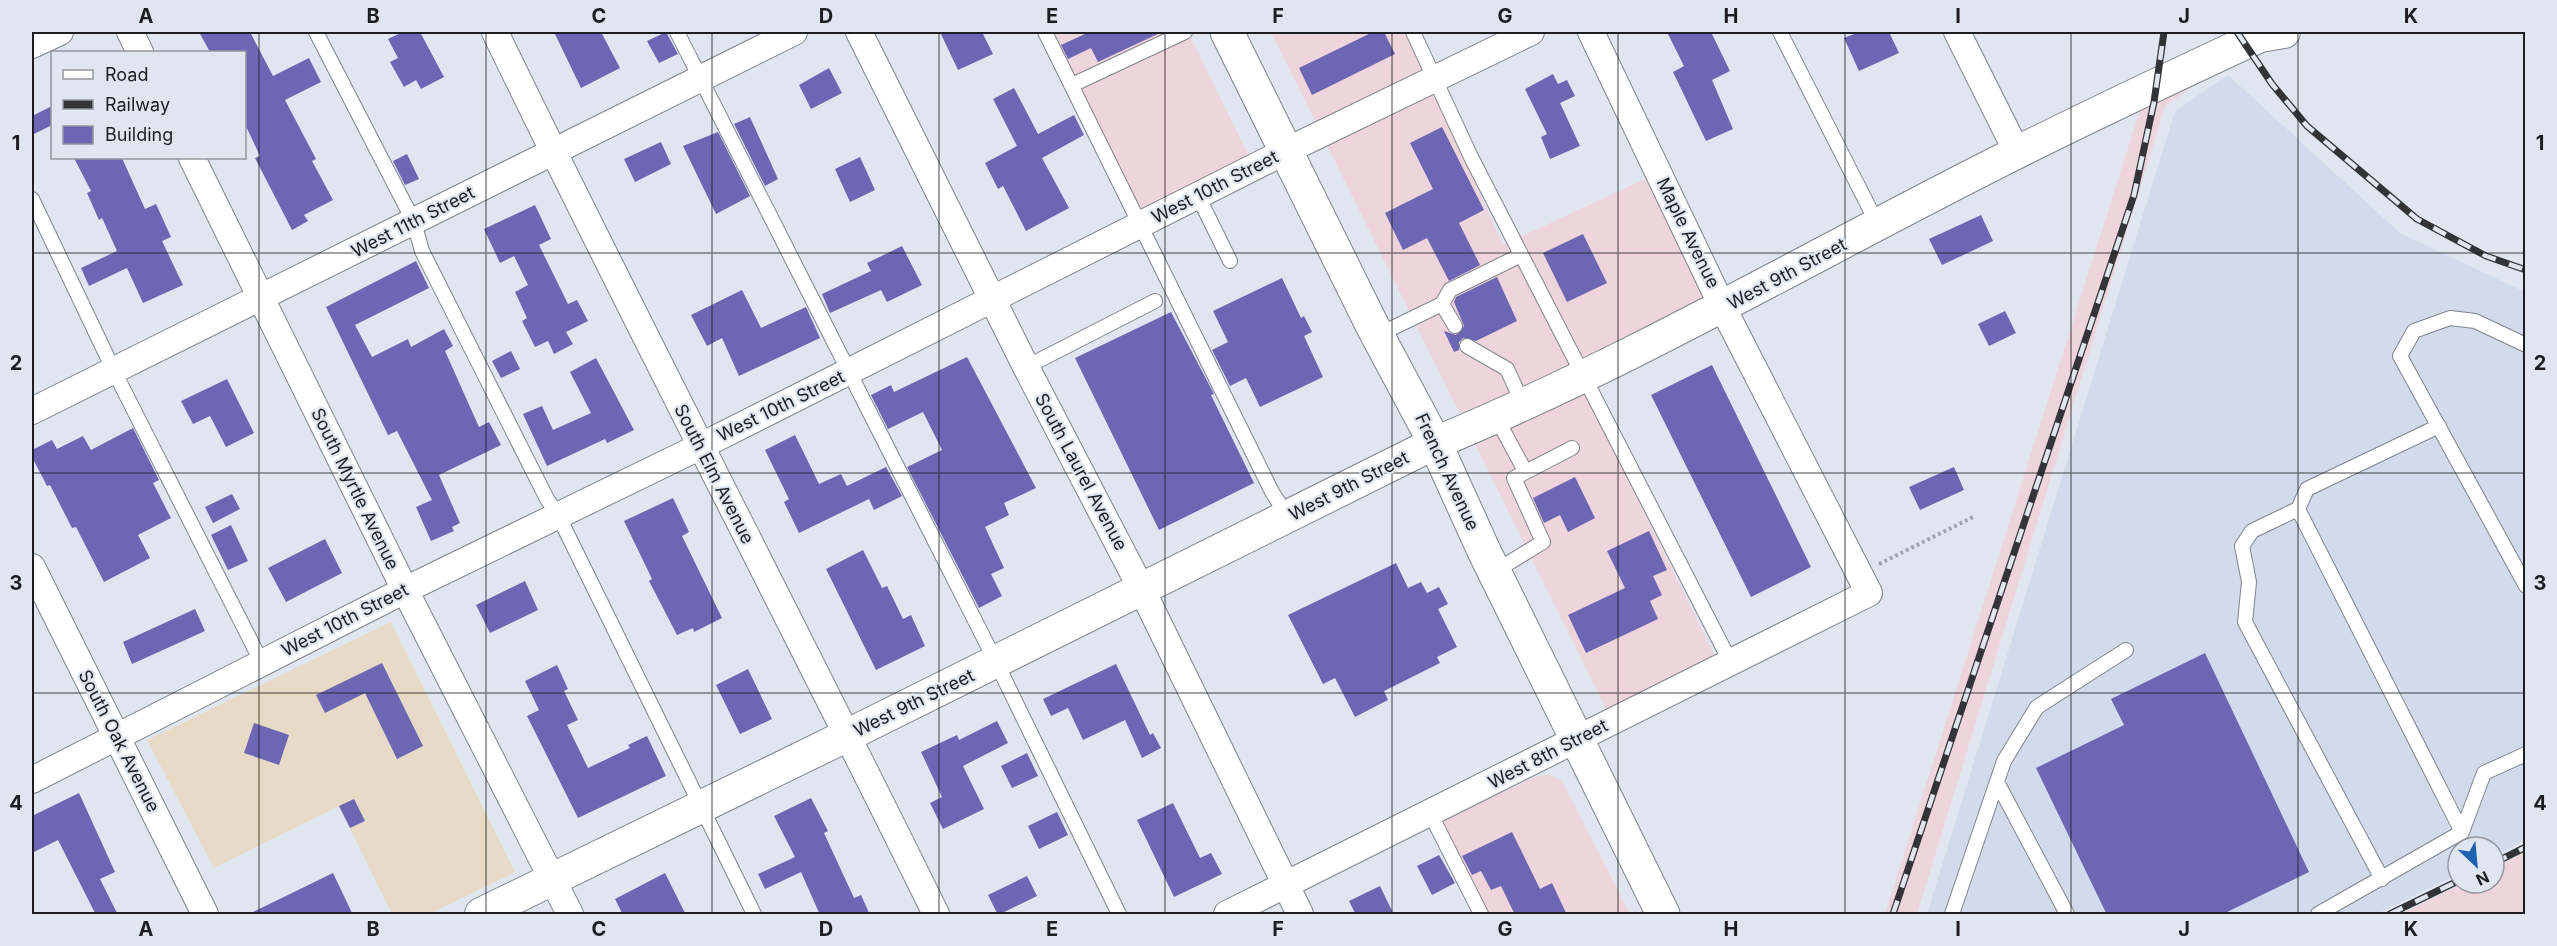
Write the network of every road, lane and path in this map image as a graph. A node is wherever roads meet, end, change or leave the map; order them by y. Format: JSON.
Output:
{"nodes":[{"id":1,"x":60,"y":32,"type":"edge"},
{"id":2,"x":130,"y":32,"type":"edge"},
{"id":3,"x":316,"y":32,"type":"edge"},
{"id":4,"x":495,"y":32,"type":"edge"},
{"id":5,"x":677,"y":32,"type":"edge"},
{"id":6,"x":794,"y":32,"type":"edge"},
{"id":7,"x":859,"y":32,"type":"edge"},
{"id":8,"x":1045,"y":32,"type":"edge"},
{"id":9,"x":1185,"y":32,"type":"edge"},
{"id":10,"x":1227,"y":32,"type":"edge"},
{"id":11,"x":1413,"y":32,"type":"edge"},
{"id":12,"x":1531,"y":32,"type":"edge"},
{"id":13,"x":1591,"y":32,"type":"edge"},
{"id":14,"x":1780,"y":32,"type":"edge"},
{"id":15,"x":1957,"y":32,"type":"edge"},
{"id":16,"x":2284,"y":32,"type":"edge"},
{"id":17,"x":32,"y":45,"type":"edge"},
{"id":18,"x":140,"y":51,"type":"edge"},
{"id":19,"x":701,"y":78,"type":"junction"},
{"id":20,"x":1433,"y":80,"type":"junction"},
{"id":21,"x":1072,"y":85,"type":"junction"},
{"id":22,"x":553,"y":151,"type":"junction"},
{"id":23,"x":1286,"y":151,"type":"junction"},
{"id":24,"x":2017,"y":152,"type":"junction"},
{"id":25,"x":192,"y":159,"type":"edge"},
{"id":26,"x":1198,"y":196,"type":"junction"},
{"id":27,"x":32,"y":199,"type":"edge"},
{"id":28,"x":414,"y":222,"type":"junction"},
{"id":29,"x":1142,"y":225,"type":"junction"},
{"id":30,"x":1878,"y":226,"type":"junction"},
{"id":31,"x":1521,"y":255,"type":"junction"},
{"id":32,"x":1230,"y":261,"type":"dead end"},
{"id":33,"x":262,"y":299,"type":"junction"},
{"id":34,"x":993,"y":300,"type":"junction"},
{"id":35,"x":1155,"y":301,"type":"dead end"},
{"id":36,"x":1442,"y":304,"type":"junction"},
{"id":37,"x":1723,"y":308,"type":"junction"},
{"id":38,"x":1455,"y":326,"type":"dead end"},
{"id":39,"x":1378,"y":335,"type":"junction"},
{"id":40,"x":2526,"y":345,"type":"edge"},
{"id":41,"x":1467,"y":346,"type":"dead end"},
{"id":42,"x":1026,"y":367,"type":"junction"},
{"id":43,"x":114,"y":371,"type":"junction"},
{"id":44,"x":850,"y":372,"type":"junction"},
{"id":45,"x":1583,"y":375,"type":"junction"},
{"id":46,"x":32,"y":411,"type":"edge"},
{"id":47,"x":1510,"y":411,"type":"junction"},
{"id":48,"x":2439,"y":426,"type":"junction"},
{"id":49,"x":1435,"y":443,"type":"junction"},
{"id":50,"x":699,"y":447,"type":"junction"},
{"id":51,"x":1572,"y":448,"type":"dead end"},
{"id":52,"x":1525,"y":471,"type":"junction"},
{"id":53,"x":2298,"y":509,"type":"junction"},
{"id":54,"x":558,"y":515,"type":"junction"},
{"id":55,"x":1975,"y":516,"type":"dead end"},
{"id":56,"x":1288,"y":517,"type":"junction"},
{"id":57,"x":32,"y":567,"type":"edge"},
{"id":58,"x":1494,"y":572,"type":"junction"},
{"id":59,"x":1864,"y":583,"type":"junction"},
{"id":60,"x":2526,"y":586,"type":"edge"},
{"id":61,"x":405,"y":590,"type":"junction"},
{"id":62,"x":1142,"y":590,"type":"junction"},
{"id":63,"x":2126,"y":650,"type":"dead end"},
{"id":64,"x":996,"y":662,"type":"junction"},
{"id":65,"x":262,"y":663,"type":"junction"},
{"id":66,"x":1731,"y":663,"type":"junction"},
{"id":67,"x":848,"y":735,"type":"junction"},
{"id":68,"x":118,"y":738,"type":"junction"},
{"id":69,"x":1577,"y":741,"type":"junction"},
{"id":70,"x":2526,"y":754,"type":"edge"},
{"id":71,"x":32,"y":780,"type":"edge"},
{"id":72,"x":1997,"y":782,"type":"junction"},
{"id":73,"x":702,"y":806,"type":"junction"},
{"id":74,"x":1430,"y":813,"type":"junction"},
{"id":75,"x":2462,"y":832,"type":"junction"},
{"id":76,"x":552,"y":878,"type":"junction"},
{"id":77,"x":2382,"y":879,"type":"junction"},
{"id":78,"x":1285,"y":885,"type":"junction"},
{"id":79,"x":206,"y":915,"type":"edge"},
{"id":80,"x":481,"y":915,"type":"edge"},
{"id":81,"x":570,"y":915,"type":"edge"},
{"id":82,"x":754,"y":915,"type":"edge"},
{"id":83,"x":936,"y":915,"type":"edge"},
{"id":84,"x":1119,"y":915,"type":"edge"},
{"id":85,"x":1227,"y":915,"type":"edge"},
{"id":86,"x":1300,"y":915,"type":"edge"},
{"id":87,"x":1481,"y":915,"type":"edge"},
{"id":88,"x":1663,"y":915,"type":"edge"},
{"id":89,"x":1952,"y":915,"type":"edge"},
{"id":90,"x":2067,"y":915,"type":"edge"},
{"id":91,"x":2319,"y":915,"type":"edge"}],
"edges":[{"from":1,"to":17,"type":"street"},
{"from":2,"to":18,"type":"street"},
{"from":3,"to":28,"type":"lane"},
{"from":4,"to":22,"type":"street","name":"South Elm Avenue"},
{"from":5,"to":19,"type":"lane"},
{"from":6,"to":19,"type":"street","name":"West 11th Street"},
{"from":7,"to":34,"type":"street","name":"South Laurel Avenue"},
{"from":8,"to":21,"type":"lane"},
{"from":9,"to":21,"type":"lane"},
{"from":10,"to":23,"type":"main road","name":"French Avenue"},
{"from":11,"to":20,"type":"lane"},
{"from":12,"to":20,"type":"street","name":"West 10th Street"},
{"from":13,"to":37,"type":"street","name":"Maple Avenue"},
{"from":14,"to":30,"type":"lane"},
{"from":15,"to":24,"type":"street"},
{"from":16,"to":24,"type":"street","name":"West 9th Street"},
{"from":19,"to":22,"type":"street","name":"West 11th Street"},
{"from":19,"to":44,"type":"lane"},
{"from":20,"to":23,"type":"street","name":"West 10th Street"},
{"from":20,"to":31,"type":"lane"},
{"from":21,"to":29,"type":"lane"},
{"from":22,"to":28,"type":"street","name":"West 11th Street"},
{"from":22,"to":50,"type":"street","name":"South Elm Avenue"},
{"from":23,"to":26,"type":"street","name":"West 10th Street"},
{"from":23,"to":39,"type":"main road","name":"French Avenue"},
{"from":24,"to":30,"type":"street","name":"West 9th Street"},
{"from":25,"to":33,"type":"street","name":"South Myrtle Avenue"},
{"from":26,"to":29,"type":"street","name":"West 10th Street"},
{"from":26,"to":32,"type":"lane"},
{"from":27,"to":43,"type":"lane"},
{"from":28,"to":33,"type":"street","name":"West 11th Street"},
{"from":28,"to":54,"type":"lane"},
{"from":29,"to":34,"type":"street","name":"West 10th Street"},
{"from":29,"to":56,"type":"lane"},
{"from":30,"to":37,"type":"street","name":"West 9th Street"},
{"from":31,"to":36,"type":"lane"},
{"from":31,"to":45,"type":"lane"},
{"from":33,"to":43,"type":"street","name":"West 11th Street"},
{"from":33,"to":61,"type":"street","name":"South Myrtle Avenue"},
{"from":34,"to":42,"type":"street","name":"South Laurel Avenue"},
{"from":34,"to":44,"type":"street","name":"West 10th Street"},
{"from":35,"to":42,"type":"lane"},
{"from":36,"to":38,"type":"lane"},
{"from":36,"to":39,"type":"lane"},
{"from":37,"to":45,"type":"street","name":"West 9th Street"},
{"from":37,"to":59,"type":"street","name":"Maple Avenue"},
{"from":39,"to":49,"type":"main road","name":"French Avenue"},
{"from":40,"to":48,"type":"lane"},
{"from":41,"to":47,"type":"lane"},
{"from":42,"to":62,"type":"street","name":"South Laurel Avenue"},
{"from":43,"to":46,"type":"street","name":"West 11th Street"},
{"from":43,"to":65,"type":"lane"},
{"from":44,"to":50,"type":"street","name":"West 10th Street"},
{"from":44,"to":64,"type":"lane"},
{"from":45,"to":47,"type":"street","name":"West 9th Street"},
{"from":45,"to":66,"type":"lane"},
{"from":47,"to":49,"type":"street","name":"West 9th Street"},
{"from":47,"to":52,"type":"lane"},
{"from":48,"to":53,"type":"lane"},
{"from":48,"to":60,"type":"lane"},
{"from":49,"to":56,"type":"street","name":"West 9th Street"},
{"from":49,"to":58,"type":"main road","name":"French Avenue"},
{"from":50,"to":54,"type":"street","name":"West 10th Street"},
{"from":50,"to":67,"type":"street","name":"South Elm Avenue"},
{"from":51,"to":52,"type":"lane"},
{"from":52,"to":58,"type":"lane"},
{"from":53,"to":75,"type":"lane"},
{"from":53,"to":77,"type":"lane"},
{"from":54,"to":61,"type":"street","name":"West 10th Street"},
{"from":54,"to":73,"type":"lane"},
{"from":55,"to":59,"type":"path"},
{"from":56,"to":62,"type":"street","name":"West 9th Street"},
{"from":57,"to":68,"type":"street","name":"South Oak Avenue"},
{"from":58,"to":69,"type":"main road","name":"French Avenue"},
{"from":59,"to":66,"type":"street","name":"West 8th Street"},
{"from":61,"to":65,"type":"street","name":"West 10th Street"},
{"from":61,"to":76,"type":"street","name":"South Myrtle Avenue"},
{"from":62,"to":64,"type":"street","name":"West 9th Street"},
{"from":62,"to":78,"type":"street","name":"South Laurel Avenue"},
{"from":63,"to":72,"type":"lane"},
{"from":64,"to":67,"type":"street","name":"West 9th Street"},
{"from":64,"to":84,"type":"lane"},
{"from":65,"to":68,"type":"street","name":"West 10th Street"},
{"from":66,"to":69,"type":"street","name":"West 8th Street"},
{"from":67,"to":73,"type":"street","name":"West 9th Street"},
{"from":67,"to":83,"type":"street","name":"South Elm Avenue"},
{"from":68,"to":71,"type":"street","name":"West 10th Street"},
{"from":68,"to":79,"type":"street","name":"South Oak Avenue"},
{"from":69,"to":74,"type":"street","name":"West 8th Street"},
{"from":69,"to":88,"type":"main road","name":"French Avenue"},
{"from":70,"to":75,"type":"lane"},
{"from":72,"to":89,"type":"lane"},
{"from":72,"to":90,"type":"lane"},
{"from":73,"to":76,"type":"street","name":"West 9th Street"},
{"from":73,"to":82,"type":"lane"},
{"from":74,"to":78,"type":"street","name":"West 8th Street"},
{"from":74,"to":87,"type":"lane"},
{"from":75,"to":77,"type":"lane"},
{"from":76,"to":80,"type":"street","name":"West 9th Street"},
{"from":76,"to":81,"type":"street","name":"South Myrtle Avenue"},
{"from":77,"to":91,"type":"lane"},
{"from":78,"to":85,"type":"street","name":"West 8th Street"},
{"from":78,"to":86,"type":"street","name":"South Laurel Avenue"}]}
